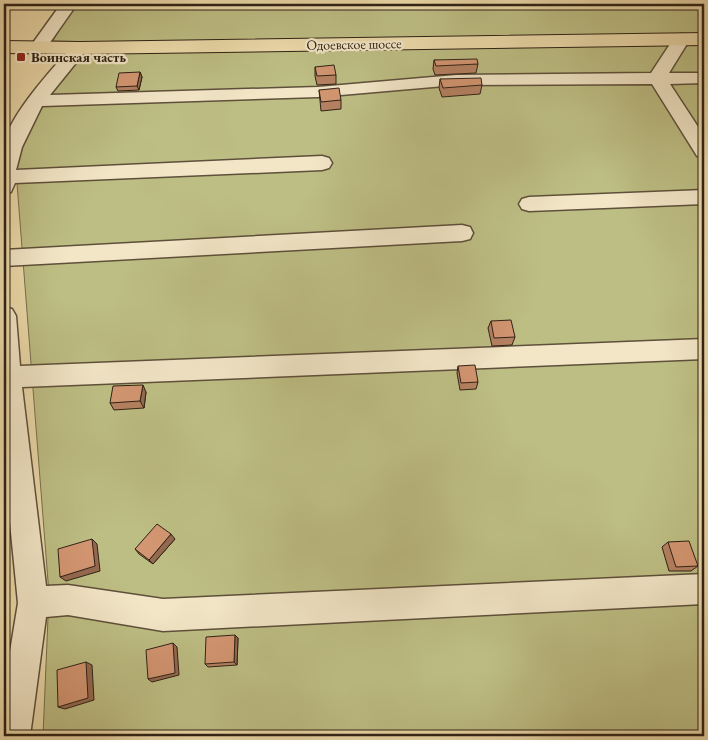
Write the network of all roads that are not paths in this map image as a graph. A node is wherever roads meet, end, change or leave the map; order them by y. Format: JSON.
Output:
{"nodes":[{"id":1,"x":70,"y":4,"type":"edge"},
{"id":2,"x":682,"y":39,"type":"junction"},
{"id":3,"x":704,"y":39,"type":"edge"},
{"id":4,"x":4,"y":47,"type":"edge"},
{"id":5,"x":38,"y":47,"type":"junction"},
{"id":6,"x":80,"y":48,"type":"junction"},
{"id":7,"x":657,"y":78,"type":"junction"},
{"id":8,"x":704,"y":78,"type":"edge"},
{"id":9,"x":36,"y":100,"type":"junction"},
{"id":10,"x":24,"y":118,"type":"junction"},
{"id":11,"x":4,"y":122,"type":"edge"},
{"id":12,"x":704,"y":151,"type":"edge"},
{"id":13,"x":322,"y":164,"type":"dead end"},
{"id":14,"x":4,"y":177,"type":"edge"},
{"id":15,"x":4,"y":187,"type":"edge"},
{"id":16,"x":704,"y":197,"type":"edge"},
{"id":17,"x":529,"y":204,"type":"dead end"},
{"id":18,"x":462,"y":233,"type":"dead end"},
{"id":19,"x":4,"y":258,"type":"edge"},
{"id":20,"x":4,"y":316,"type":"edge"},
{"id":21,"x":704,"y":349,"type":"edge"},
{"id":22,"x":8,"y":377,"type":"junction"},
{"id":23,"x":704,"y":589,"type":"edge"},
{"id":24,"x":33,"y":603,"type":"junction"},
{"id":25,"x":13,"y":736,"type":"edge"}],
"edges":[{"from":1,"to":5,"type":"street"},
{"from":2,"to":3,"type":"main road","name":"Одоевское шоссе"},
{"from":2,"to":6,"type":"main road","name":"Одоевское шоссе"},
{"from":2,"to":7,"type":"street"},
{"from":4,"to":5,"type":"main road","name":"Одоевское шоссе"},
{"from":5,"to":6,"type":"main road","name":"Одоевское шоссе"},
{"from":6,"to":9,"type":"street"},
{"from":7,"to":8,"type":"street"},
{"from":7,"to":9,"type":"street"},
{"from":7,"to":12,"type":"street"},
{"from":9,"to":10,"type":"street"},
{"from":10,"to":11,"type":"street"},
{"from":10,"to":14,"type":"street"},
{"from":13,"to":14,"type":"street"},
{"from":14,"to":15,"type":"street"},
{"from":16,"to":17,"type":"street"},
{"from":18,"to":19,"type":"street"},
{"from":20,"to":22,"type":"street"},
{"from":21,"to":22,"type":"street"},
{"from":22,"to":24,"type":"street"},
{"from":23,"to":24,"type":"street"},
{"from":24,"to":25,"type":"street"}]}
